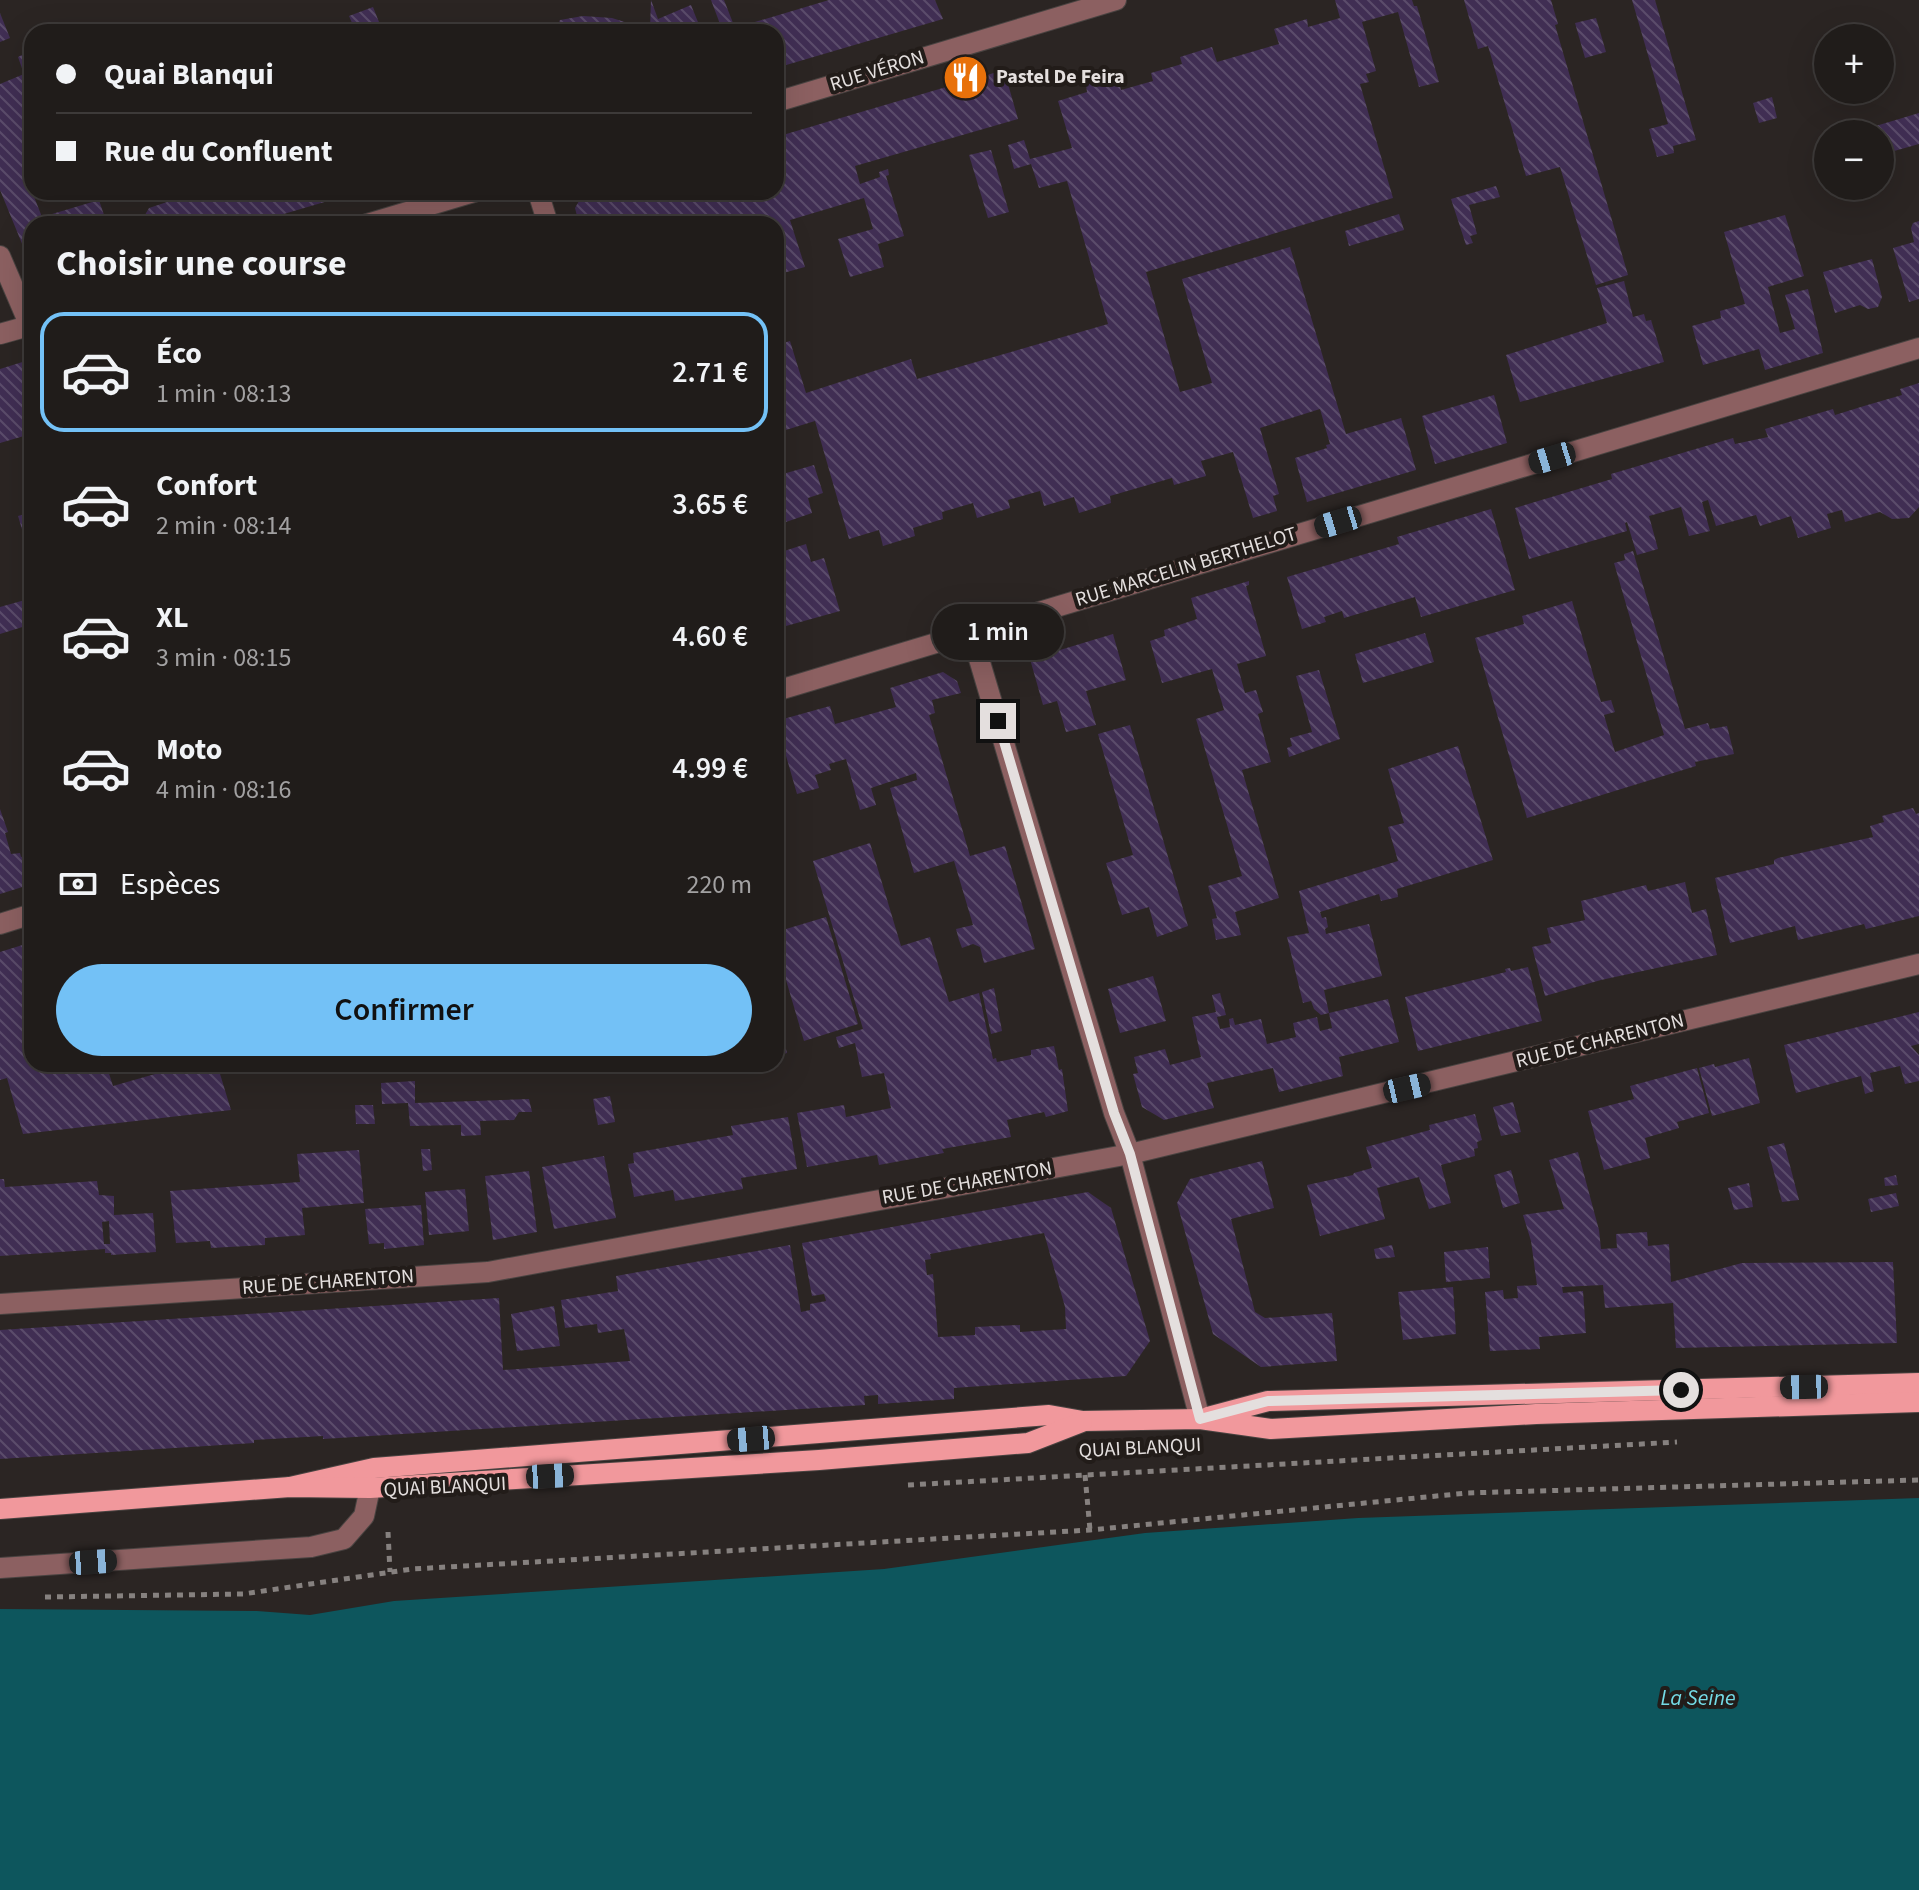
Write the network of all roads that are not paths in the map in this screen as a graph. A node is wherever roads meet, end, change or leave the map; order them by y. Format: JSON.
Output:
{"nodes":[{"id":1,"x":1116,"y":0,"type":"edge"},
{"id":2,"x":784,"y":100,"type":"edge"},
{"id":3,"x":447,"y":200,"type":"edge"},
{"id":4,"x":394,"y":216,"type":"edge"},
{"id":5,"x":0,"y":256,"type":"edge"},
{"id":6,"x":24,"y":309,"type":"edge"},
{"id":7,"x":24,"y":327,"type":"edge"},
{"id":8,"x":0,"y":334,"type":"edge"},
{"id":9,"x":1919,"y":348,"type":"edge"},
{"id":10,"x":971,"y":632,"type":"junction"},
{"id":11,"x":784,"y":689,"type":"edge"},
{"id":12,"x":24,"y":916,"type":"edge"},
{"id":13,"x":0,"y":924,"type":"edge"},
{"id":14,"x":1919,"y":964,"type":"edge"},
{"id":15,"x":1130,"y":1154,"type":"junction"},
{"id":16,"x":0,"y":1304,"type":"edge"},
{"id":17,"x":1919,"y":1383,"type":"edge"},
{"id":18,"x":1919,"y":1402,"type":"edge"},
{"id":19,"x":1200,"y":1419,"type":"junction"},
{"id":20,"x":1083,"y":1421,"type":"junction"},
{"id":21,"x":290,"y":1487,"type":"junction"},
{"id":22,"x":370,"y":1488,"type":"junction"},
{"id":23,"x":0,"y":1509,"type":"edge"},
{"id":24,"x":0,"y":1568,"type":"edge"}],
"edges":[{"from":1,"to":2,"type":"street","name":"RUE VÉRON"},
{"from":3,"to":4,"type":"street"},
{"from":5,"to":6,"type":"street"},
{"from":7,"to":8,"type":"street"},
{"from":9,"to":10,"type":"street","name":"RUE MARCELIN BERTHELOT"},
{"from":10,"to":11,"type":"street","name":"RUE MARCELIN BERTHELOT"},
{"from":10,"to":15,"type":"street"},
{"from":12,"to":13,"type":"street"},
{"from":14,"to":15,"type":"street","name":"RUE DE CHARENTON"},
{"from":15,"to":16,"type":"street","name":"RUE DE CHARENTON"},
{"from":15,"to":19,"type":"street"},
{"from":17,"to":19,"type":"main road","name":"QUAI BLANQUI"},
{"from":18,"to":19,"type":"main road","name":"QUAI BLANQUI"},
{"from":19,"to":20,"type":"main road","name":"QUAI BLANQUI"},
{"from":20,"to":21,"type":"main road","name":"QUAI BLANQUI"},
{"from":20,"to":22,"type":"main road","name":"QUAI BLANQUI"},
{"from":21,"to":22,"type":"main road","name":"QUAI BLANQUI"},
{"from":21,"to":23,"type":"main road","name":"QUAI BLANQUI"},
{"from":22,"to":24,"type":"street"}]}
